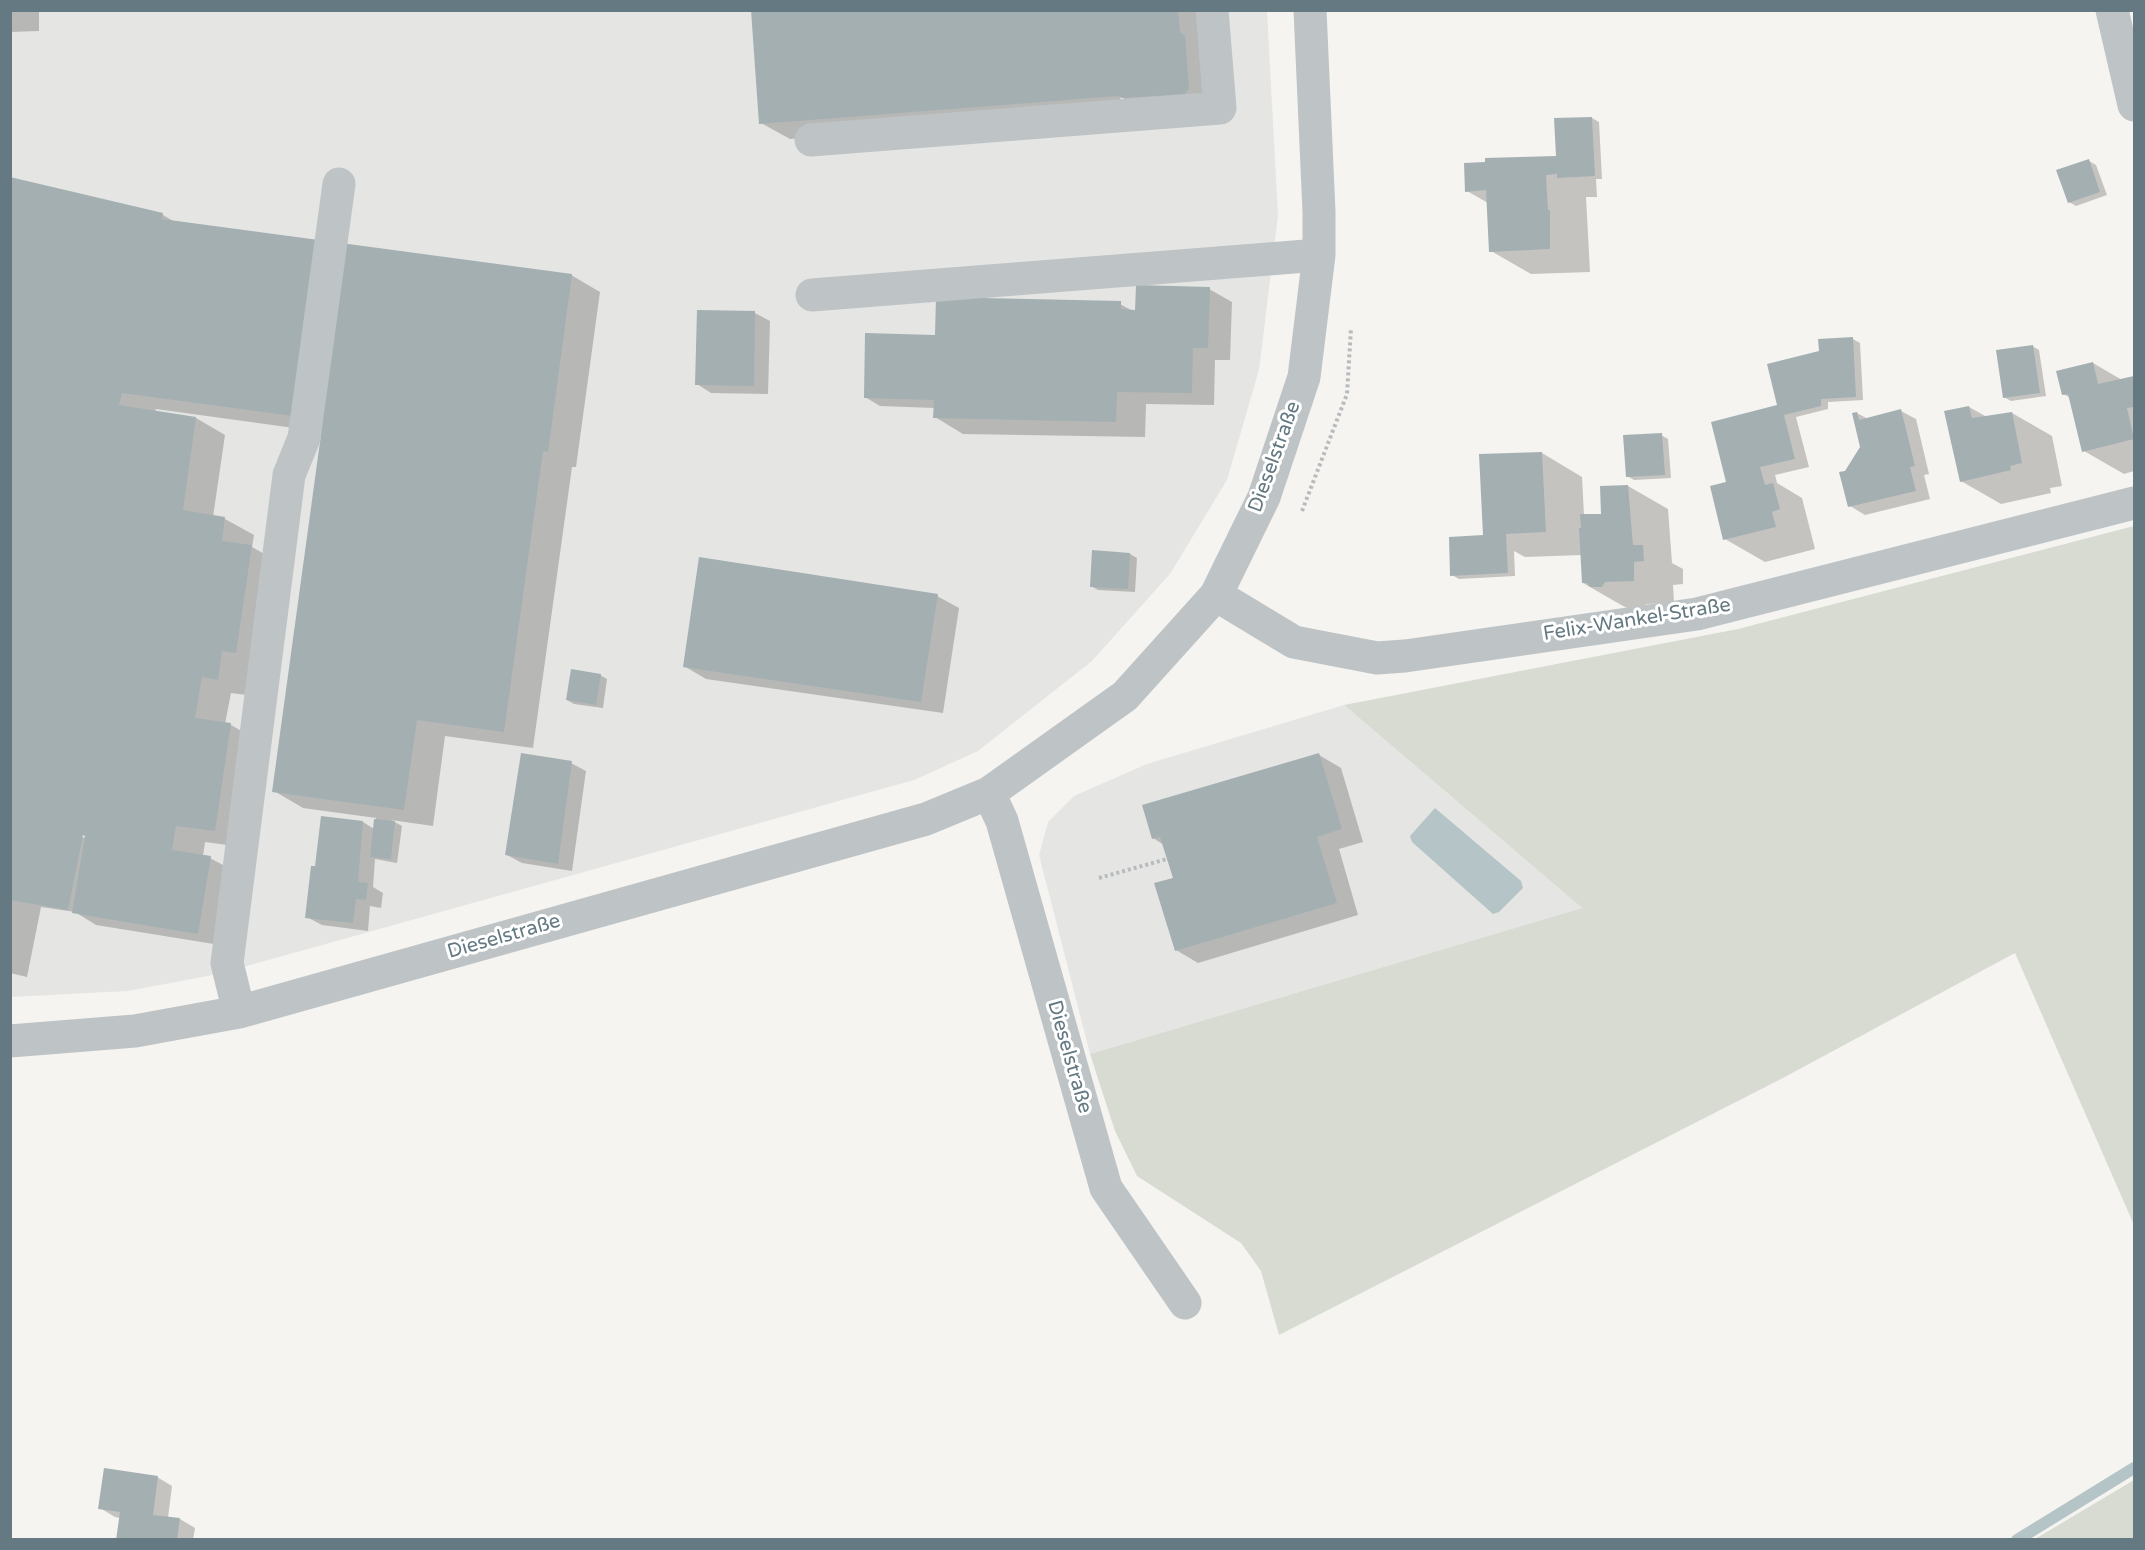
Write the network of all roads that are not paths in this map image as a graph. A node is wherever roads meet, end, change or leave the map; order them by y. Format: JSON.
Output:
{"nodes":[{"id":1,"x":1212,"y":10,"type":"edge"},
{"id":2,"x":1310,"y":10,"type":"edge"},
{"id":3,"x":2112,"y":10,"type":"edge"},
{"id":4,"x":2134,"y":105,"type":"edge"},
{"id":5,"x":811,"y":140,"type":"dead end"},
{"id":6,"x":339,"y":184,"type":"dead end"},
{"id":7,"x":1319,"y":255,"type":"junction"},
{"id":8,"x":812,"y":295,"type":"dead end"},
{"id":9,"x":2134,"y":503,"type":"edge"},
{"id":10,"x":1216,"y":595,"type":"junction"},
{"id":11,"x":989,"y":793,"type":"junction"},
{"id":12,"x":239,"y":1012,"type":"junction"},
{"id":13,"x":10,"y":1041,"type":"edge"},
{"id":14,"x":1185,"y":1303,"type":"dead end"}],
"edges":[{"from":1,"to":5,"type":"street"},
{"from":2,"to":7,"type":"street","name":"Dieselstraße"},
{"from":3,"to":4,"type":"street"},
{"from":6,"to":12,"type":"street"},
{"from":7,"to":8,"type":"street"},
{"from":7,"to":10,"type":"street","name":"Dieselstraße"},
{"from":9,"to":10,"type":"street","name":"Felix-Wankel-Straße"},
{"from":10,"to":11,"type":"street","name":"Dieselstraße"},
{"from":11,"to":12,"type":"street","name":"Dieselstraße"},
{"from":11,"to":14,"type":"street","name":"Dieselstraße"},
{"from":12,"to":13,"type":"street","name":"Dieselstraße"}]}
